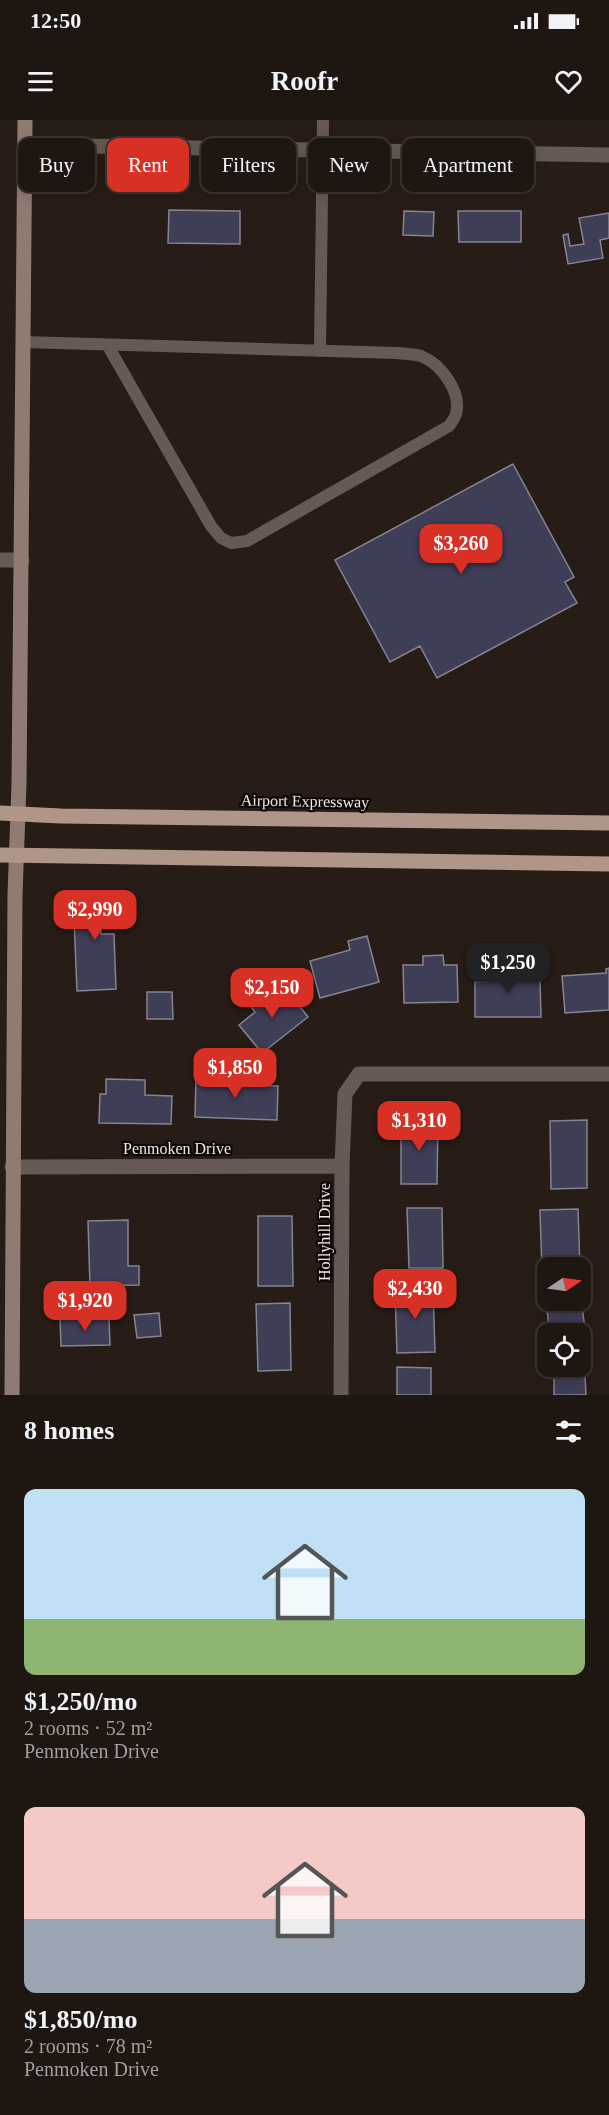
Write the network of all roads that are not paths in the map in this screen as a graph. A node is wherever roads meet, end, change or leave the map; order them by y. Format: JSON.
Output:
{"nodes":[{"id":1,"x":25,"y":120,"type":"edge"},
{"id":2,"x":323,"y":120,"type":"edge"},
{"id":3,"x":26,"y":138,"type":"edge"},
{"id":4,"x":324,"y":138,"type":"edge"},
{"id":5,"x":95,"y":146,"type":"edge"},
{"id":6,"x":308,"y":151,"type":"edge"},
{"id":7,"x":390,"y":152,"type":"edge"},
{"id":8,"x":609,"y":155,"type":"edge"},
{"id":9,"x":25,"y":192,"type":"edge"},
{"id":10,"x":323,"y":192,"type":"edge"},
{"id":11,"x":23,"y":342,"type":"junction"},
{"id":12,"x":108,"y":346,"type":"junction"},
{"id":13,"x":320,"y":351,"type":"junction"},
{"id":14,"x":0,"y":560,"type":"edge"},
{"id":15,"x":22,"y":560,"type":"junction"},
{"id":16,"x":0,"y":813,"type":"edge"},
{"id":17,"x":19,"y":813,"type":"junction"},
{"id":18,"x":609,"y":823,"type":"edge"},
{"id":19,"x":8,"y":855,"type":"edge"},
{"id":20,"x":609,"y":864,"type":"edge"},
{"id":21,"x":609,"y":1074,"type":"edge"},
{"id":22,"x":342,"y":1166,"type":"junction"},
{"id":23,"x":12,"y":1167,"type":"junction"},
{"id":24,"x":12,"y":1395,"type":"edge"},
{"id":25,"x":341,"y":1395,"type":"edge"}],
"edges":[{"from":1,"to":3,"type":"main road"},
{"from":2,"to":4,"type":"lane"},
{"from":5,"to":6,"type":"street"},
{"from":7,"to":8,"type":"street"},
{"from":9,"to":11,"type":"main road"},
{"from":10,"to":13,"type":"lane"},
{"from":11,"to":12,"type":"lane"},
{"from":11,"to":15,"type":"main road"},
{"from":12,"to":13,"type":"lane"},
{"from":12,"to":13,"type":"lane"},
{"from":14,"to":15,"type":"street"},
{"from":15,"to":17,"type":"main road"},
{"from":16,"to":17,"type":"main road","name":"Airport Expressway"},
{"from":17,"to":18,"type":"main road","name":"Airport Expressway"},
{"from":17,"to":19,"type":"main road"},
{"from":19,"to":20,"type":"main road"},
{"from":19,"to":23,"type":"main road"},
{"from":21,"to":22,"type":"street","name":"Hollyhill Drive"},
{"from":22,"to":23,"type":"street","name":"Penmoken Drive"},
{"from":22,"to":25,"type":"street","name":"Hollyhill Drive"},
{"from":23,"to":24,"type":"main road"}]}
